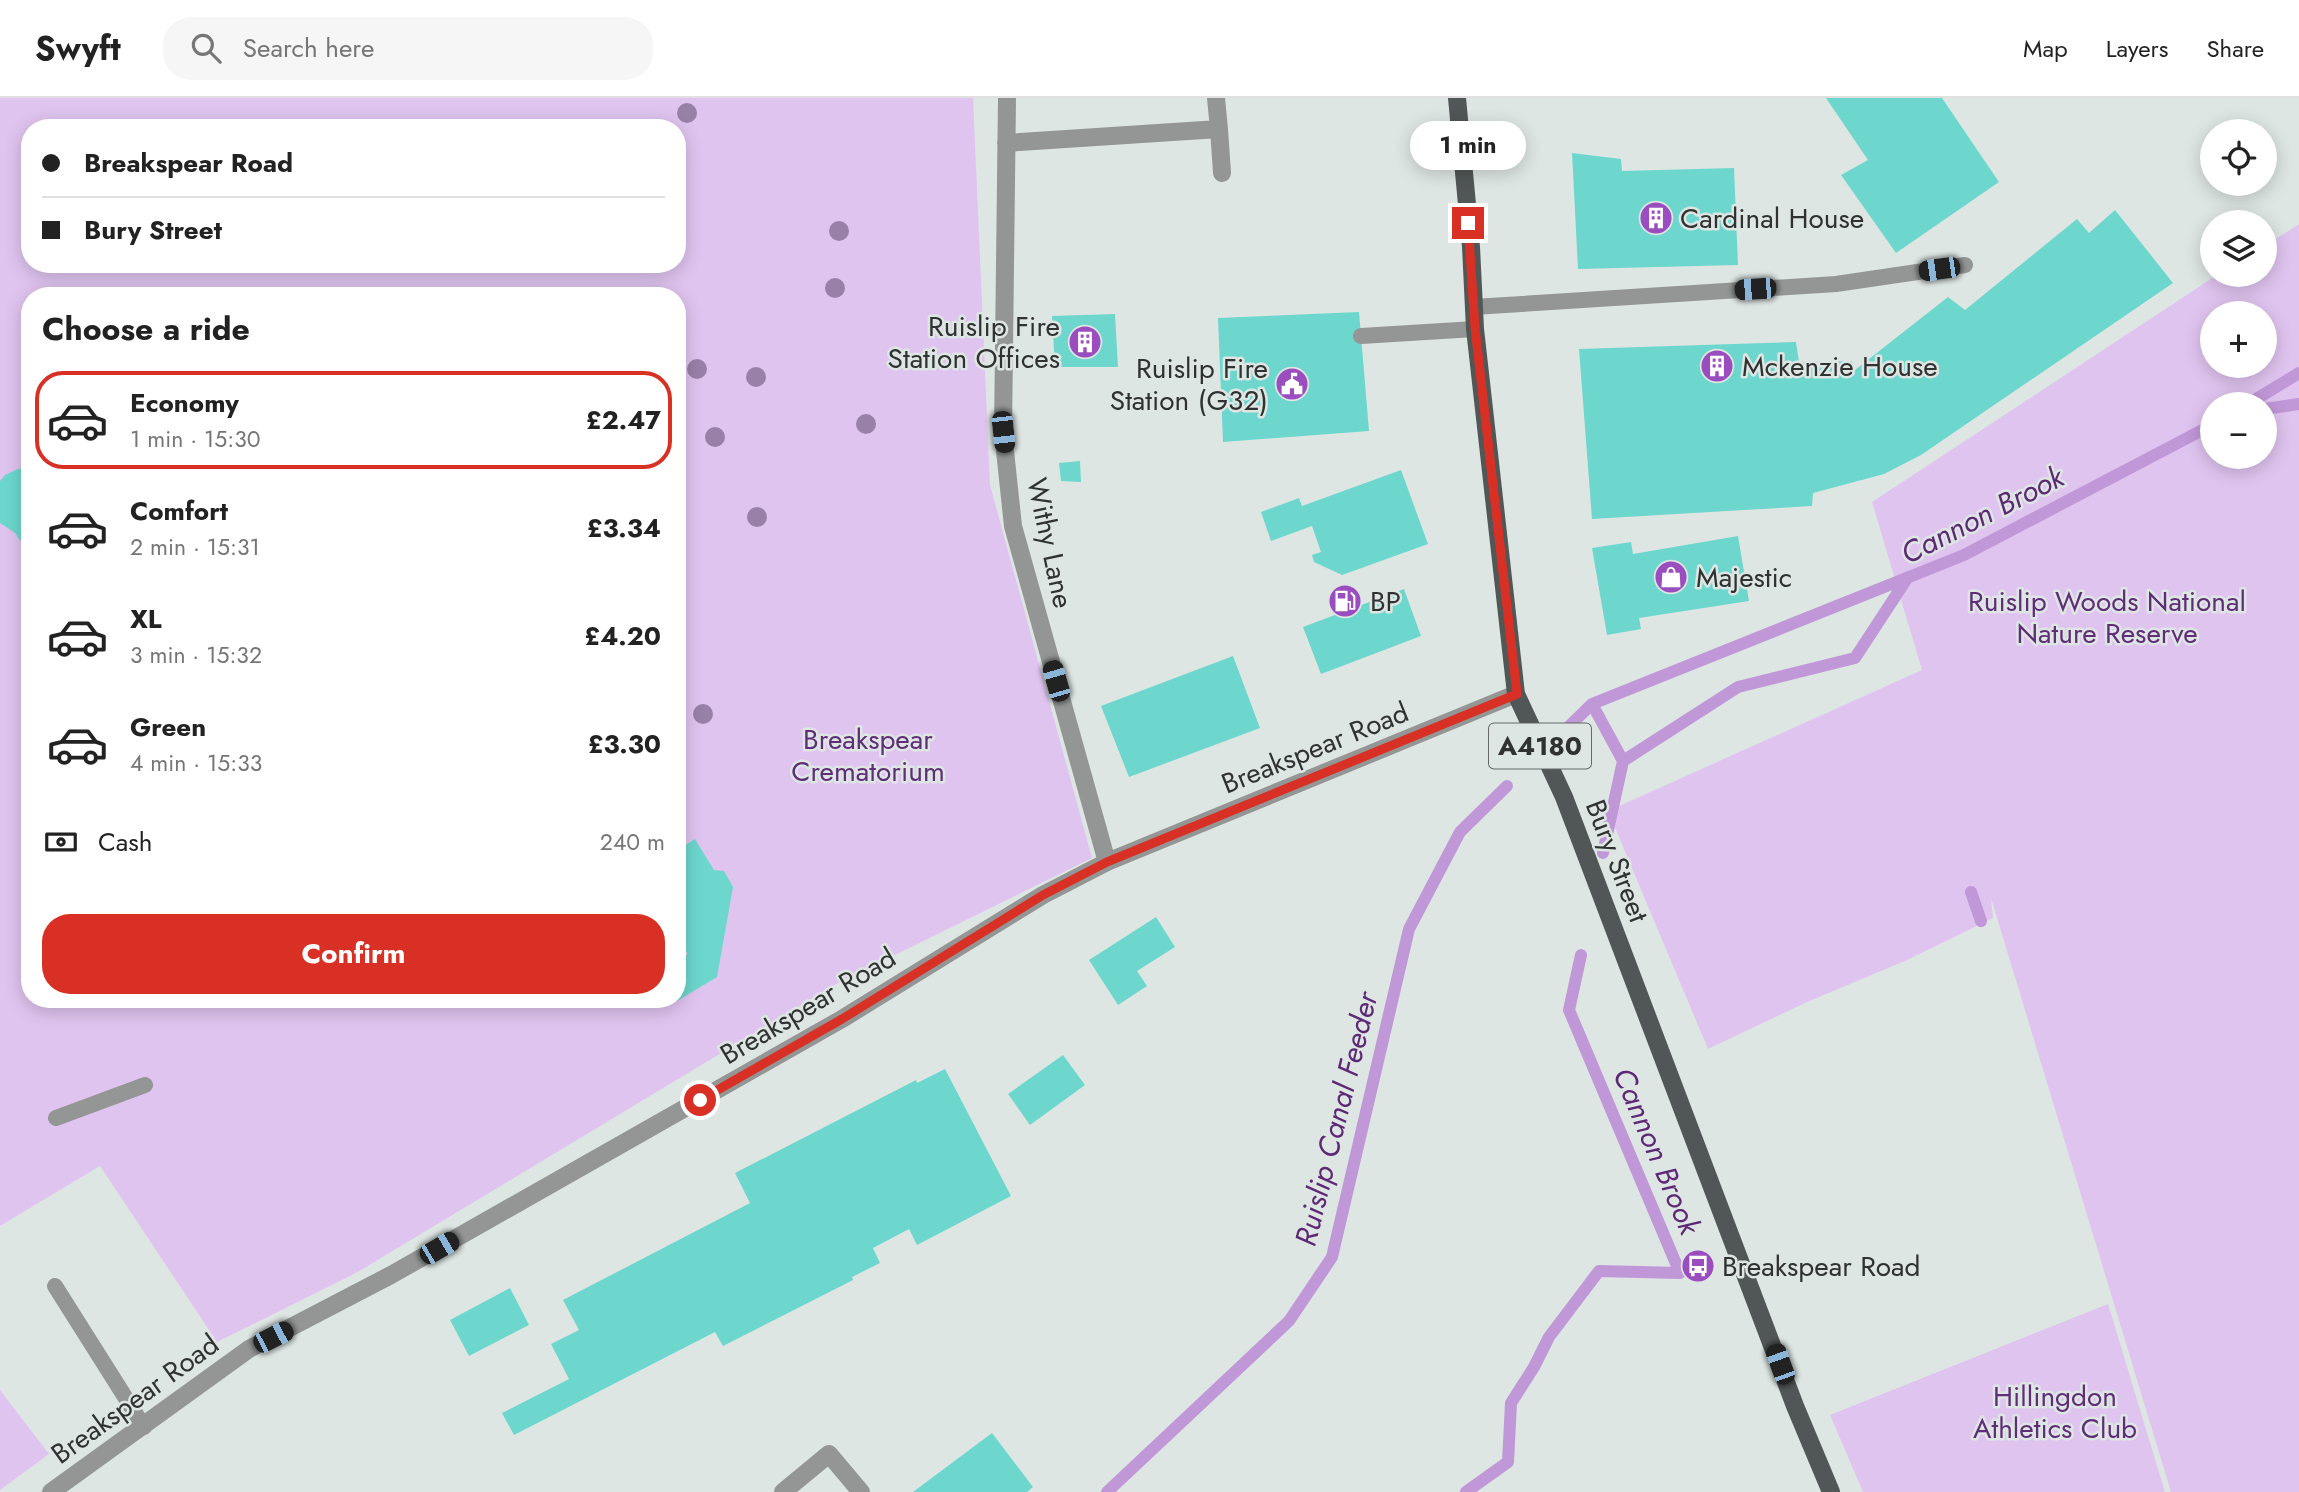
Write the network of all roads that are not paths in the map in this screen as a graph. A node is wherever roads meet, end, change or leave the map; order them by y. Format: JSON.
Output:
{"nodes":[{"id":1,"x":1007,"y":98,"type":"edge"},
{"id":2,"x":1216,"y":98,"type":"edge"},
{"id":3,"x":1457,"y":98,"type":"edge"},
{"id":4,"x":1219,"y":129,"type":"junction"},
{"id":5,"x":1006,"y":143,"type":"junction"},
{"id":6,"x":1222,"y":173,"type":"dead end"},
{"id":7,"x":1965,"y":265,"type":"dead end"},
{"id":8,"x":1473,"y":307,"type":"junction"},
{"id":9,"x":1475,"y":328,"type":"junction"},
{"id":10,"x":1361,"y":336,"type":"dead end"},
{"id":11,"x":1517,"y":694,"type":"junction"},
{"id":12,"x":1107,"y":862,"type":"junction"},
{"id":13,"x":145,"y":1084,"type":"dead end"},
{"id":14,"x":55,"y":1118,"type":"dead end"},
{"id":15,"x":55,"y":1286,"type":"dead end"},
{"id":16,"x":144,"y":1427,"type":"junction"},
{"id":17,"x":51,"y":1492,"type":"edge"},
{"id":18,"x":783,"y":1492,"type":"edge"},
{"id":19,"x":861,"y":1492,"type":"edge"},
{"id":20,"x":1831,"y":1492,"type":"edge"}],
"edges":[{"from":1,"to":5,"type":"street","name":"Withy Lane"},
{"from":2,"to":4,"type":"street"},
{"from":3,"to":8,"type":"main road","name":"Bury Street","number":"A4180"},
{"from":4,"to":5,"type":"street"},
{"from":4,"to":6,"type":"street"},
{"from":5,"to":12,"type":"street","name":"Withy Lane"},
{"from":7,"to":8,"type":"lane"},
{"from":8,"to":9,"type":"main road","name":"Bury Street","number":"A4180"},
{"from":9,"to":10,"type":"lane"},
{"from":9,"to":11,"type":"main road","name":"Bury Street","number":"A4180"},
{"from":11,"to":12,"type":"street","name":"Breakspear Road"},
{"from":11,"to":20,"type":"main road","name":"Bury Street","number":"A4180"},
{"from":12,"to":16,"type":"street","name":"Breakspear Road"},
{"from":13,"to":14,"type":"lane"},
{"from":15,"to":16,"type":"lane"},
{"from":16,"to":17,"type":"street","name":"Breakspear Road"},
{"from":18,"to":19,"type":"street"}]}
